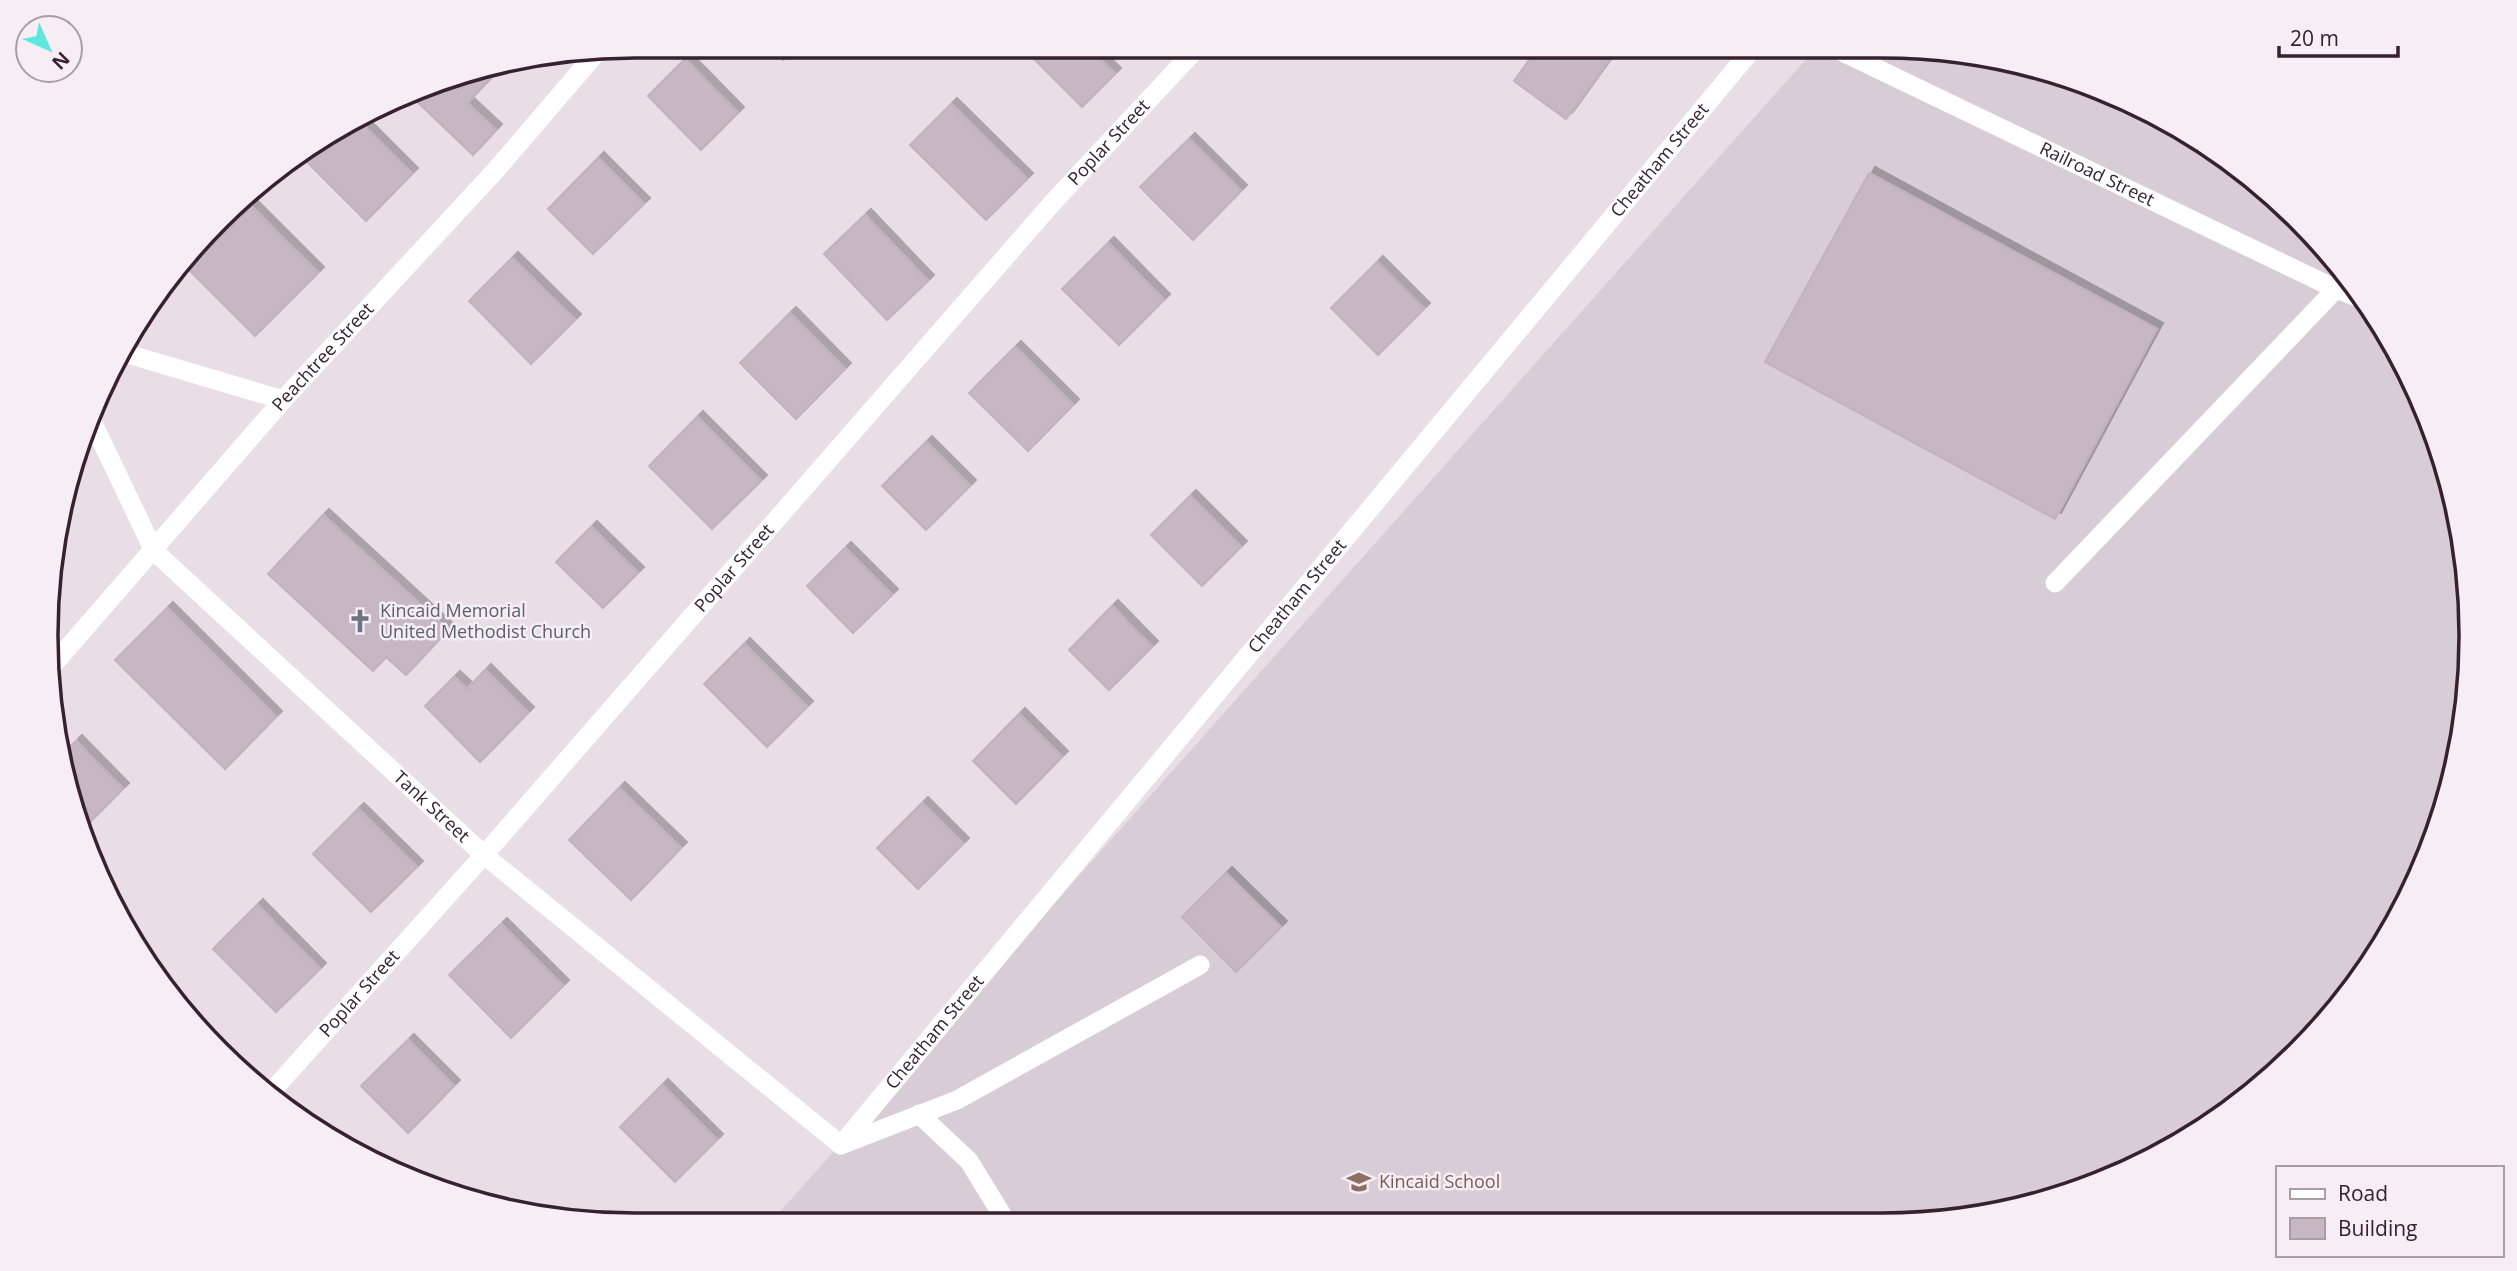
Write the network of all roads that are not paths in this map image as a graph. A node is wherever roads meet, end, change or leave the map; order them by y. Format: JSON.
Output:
{"nodes":[{"id":1,"x":1188,"y":58,"type":"edge"},
{"id":2,"x":1745,"y":58,"type":"edge"},
{"id":3,"x":1855,"y":58,"type":"edge"},
{"id":4,"x":590,"y":60,"type":"edge"},
{"id":5,"x":2336,"y":289,"type":"junction"},
{"id":6,"x":2346,"y":293,"type":"edge"},
{"id":7,"x":131,"y":355,"type":"edge"},
{"id":8,"x":283,"y":400,"type":"junction"},
{"id":9,"x":96,"y":430,"type":"edge"},
{"id":10,"x":154,"y":551,"type":"junction"},
{"id":11,"x":2055,"y":583,"type":"dead end"},
{"id":12,"x":59,"y":659,"type":"edge"},
{"id":13,"x":484,"y":855,"type":"junction"},
{"id":14,"x":1200,"y":965,"type":"dead end"},
{"id":15,"x":276,"y":1087,"type":"edge"},
{"id":16,"x":919,"y":1114,"type":"junction"},
{"id":17,"x":841,"y":1145,"type":"junction"},
{"id":18,"x":1001,"y":1213,"type":"edge"}],
"edges":[{"from":1,"to":13,"type":"street","name":"Poplar Street"},
{"from":2,"to":17,"type":"street","name":"Cheatham Street"},
{"from":3,"to":5,"type":"street","name":"Railroad Street"},
{"from":4,"to":8,"type":"street","name":"Peachtree Street"},
{"from":5,"to":6,"type":"street","name":"Railroad Street"},
{"from":5,"to":11,"type":"street"},
{"from":7,"to":8,"type":"street"},
{"from":8,"to":10,"type":"street","name":"Peachtree Street"},
{"from":9,"to":10,"type":"street","name":"Tank Street"},
{"from":10,"to":12,"type":"street","name":"Peachtree Street"},
{"from":10,"to":13,"type":"street","name":"Tank Street"},
{"from":13,"to":15,"type":"street","name":"Poplar Street"},
{"from":13,"to":17,"type":"street","name":"Tank Street"},
{"from":14,"to":16,"type":"street"},
{"from":16,"to":17,"type":"street"},
{"from":16,"to":18,"type":"street"}]}
